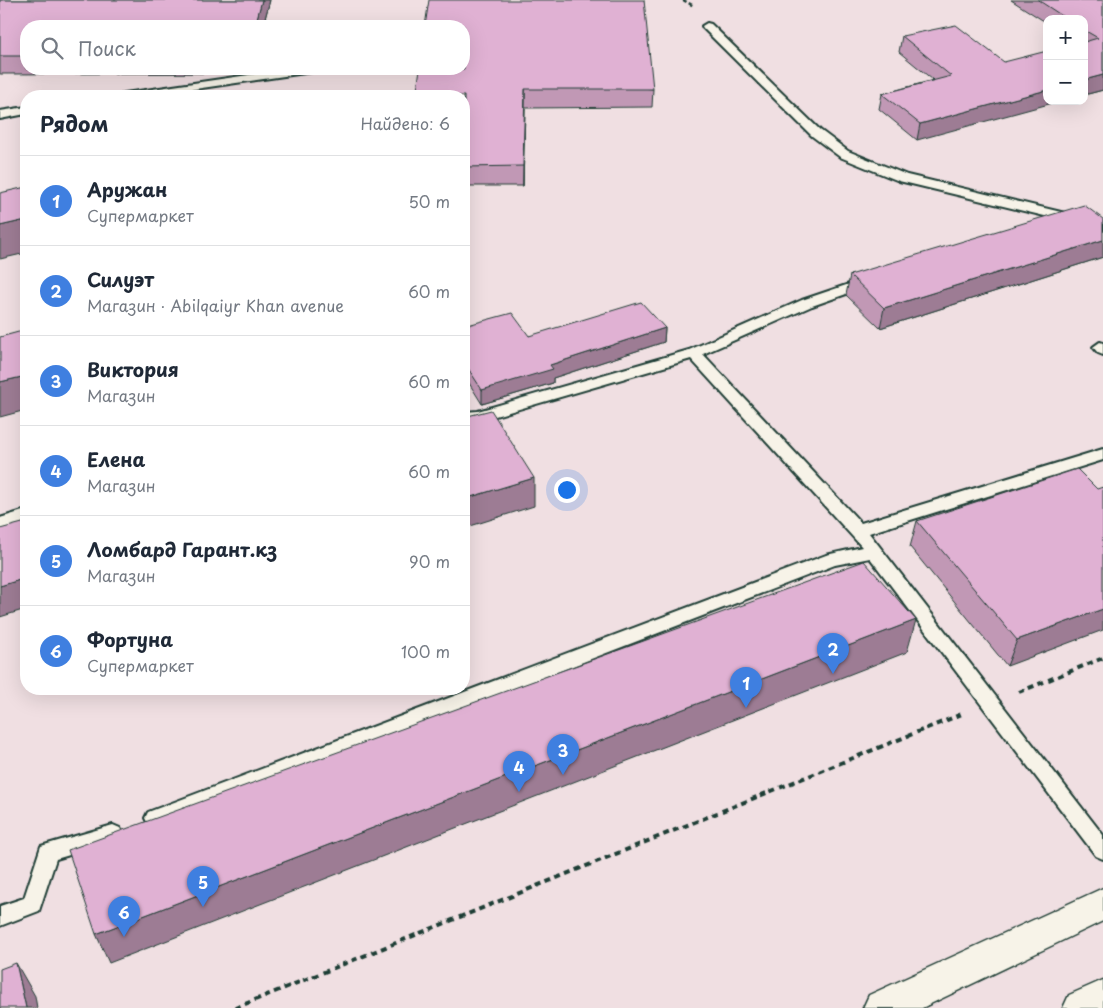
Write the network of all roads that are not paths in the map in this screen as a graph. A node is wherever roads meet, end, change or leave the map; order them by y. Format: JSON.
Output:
{"nodes":[{"id":1,"x":707,"y":26,"type":"dead end"},
{"id":2,"x":270,"y":75,"type":"edge"},
{"id":3,"x":167,"y":90,"type":"edge"},
{"id":4,"x":20,"y":112,"type":"edge"},
{"id":5,"x":0,"y":114,"type":"edge"},
{"id":6,"x":1077,"y":218,"type":"junction"},
{"id":7,"x":1050,"y":226,"type":"edge"},
{"id":8,"x":1103,"y":226,"type":"edge"},
{"id":9,"x":878,"y":278,"type":"edge"},
{"id":10,"x":694,"y":353,"type":"junction"},
{"id":11,"x":470,"y":417,"type":"edge"},
{"id":12,"x":1103,"y":454,"type":"edge"},
{"id":13,"x":20,"y":518,"type":"edge"},
{"id":14,"x":0,"y":524,"type":"edge"},
{"id":15,"x":858,"y":530,"type":"junction"},
{"id":16,"x":874,"y":551,"type":"junction"},
{"id":17,"x":1103,"y":850,"type":"edge"},
{"id":18,"x":1103,"y":904,"type":"edge"},
{"id":19,"x":0,"y":916,"type":"edge"},
{"id":20,"x":1103,"y":998,"type":"edge"},
{"id":21,"x":882,"y":1008,"type":"edge"},
{"id":22,"x":1082,"y":1008,"type":"edge"}],
"edges":[{"from":1,"to":6,"type":"lane"},
{"from":2,"to":3,"type":"lane"},
{"from":4,"to":5,"type":"lane"},
{"from":6,"to":7,"type":"lane"},
{"from":6,"to":8,"type":"lane"},
{"from":9,"to":10,"type":"lane"},
{"from":10,"to":11,"type":"lane"},
{"from":10,"to":15,"type":"lane"},
{"from":12,"to":15,"type":"lane"},
{"from":13,"to":14,"type":"lane"},
{"from":15,"to":16,"type":"lane"},
{"from":16,"to":17,"type":"lane"},
{"from":16,"to":19,"type":"lane"},
{"from":18,"to":21,"type":"main road"},
{"from":20,"to":22,"type":"main road"}]}
